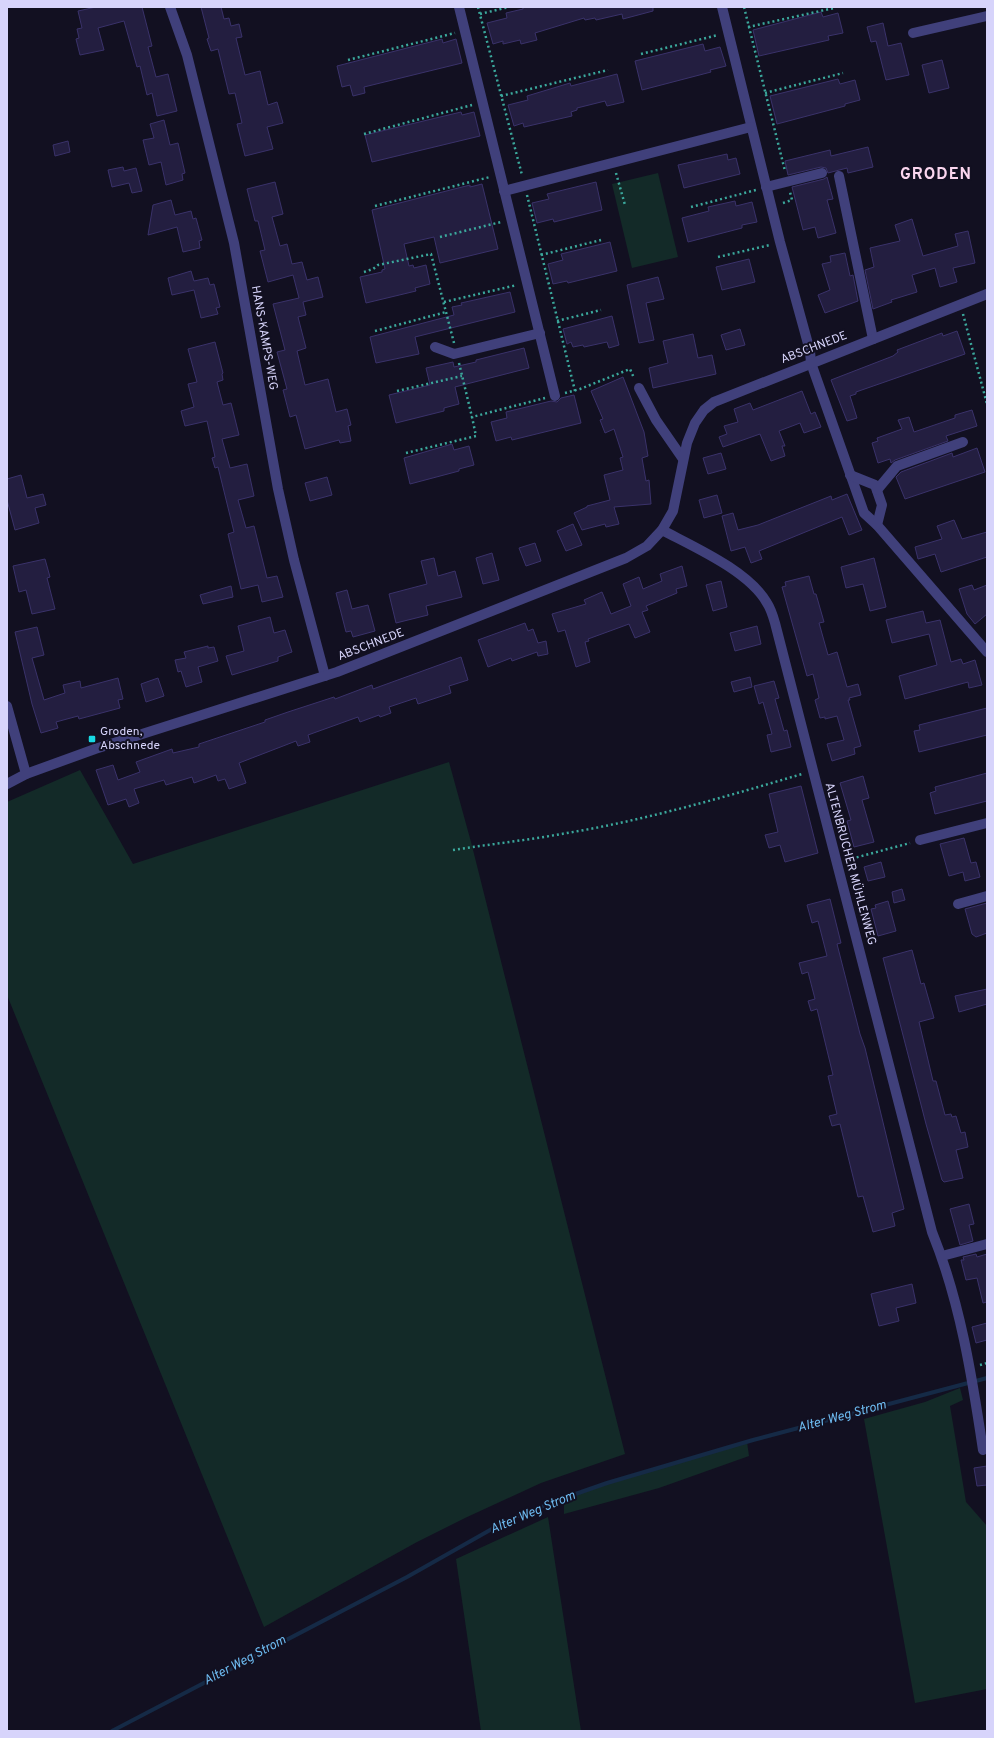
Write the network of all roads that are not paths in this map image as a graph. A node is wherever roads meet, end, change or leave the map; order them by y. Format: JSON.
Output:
{"nodes":[{"id":1,"x":170,"y":7,"type":"edge"},
{"id":2,"x":459,"y":7,"type":"edge"},
{"id":3,"x":722,"y":7,"type":"edge"},
{"id":4,"x":987,"y":16,"type":"edge"},
{"id":5,"x":913,"y":33,"type":"dead end"},
{"id":6,"x":752,"y":127,"type":"junction"},
{"id":7,"x":822,"y":173,"type":"dead end"},
{"id":8,"x":839,"y":176,"type":"dead end"},
{"id":9,"x":766,"y":187,"type":"junction"},
{"id":10,"x":504,"y":191,"type":"junction"},
{"id":11,"x":987,"y":294,"type":"edge"},
{"id":12,"x":540,"y":333,"type":"junction"},
{"id":13,"x":873,"y":338,"type":"junction"},
{"id":14,"x":435,"y":347,"type":"dead end"},
{"id":15,"x":811,"y":363,"type":"junction"},
{"id":16,"x":639,"y":388,"type":"road end"},
{"id":17,"x":554,"y":396,"type":"road end"},
{"id":18,"x":963,"y":442,"type":"dead end"},
{"id":19,"x":683,"y":459,"type":"junction"},
{"id":20,"x":850,"y":475,"type":"junction"},
{"id":21,"x":877,"y":490,"type":"junction"},
{"id":22,"x":877,"y":525,"type":"junction"},
{"id":23,"x":662,"y":530,"type":"junction"},
{"id":24,"x":976,"y":640,"type":"junction"},
{"id":25,"x":987,"y":641,"type":"edge"},
{"id":26,"x":987,"y":652,"type":"edge"},
{"id":27,"x":325,"y":676,"type":"junction"},
{"id":28,"x":7,"y":706,"type":"edge"},
{"id":29,"x":26,"y":774,"type":"junction"},
{"id":30,"x":7,"y":784,"type":"edge"},
{"id":31,"x":987,"y":823,"type":"edge"},
{"id":32,"x":920,"y":840,"type":"road end"},
{"id":33,"x":987,"y":896,"type":"edge"},
{"id":34,"x":958,"y":904,"type":"dead end"},
{"id":35,"x":987,"y":1244,"type":"edge"},
{"id":36,"x":942,"y":1256,"type":"junction"},
{"id":37,"x":983,"y":1450,"type":"dead end"}],
"edges":[{"from":1,"to":27,"type":"street","name":"HANS-KAMPS-WEG"},
{"from":2,"to":10,"type":"street"},
{"from":3,"to":6,"type":"street"},
{"from":4,"to":5,"type":"street"},
{"from":6,"to":9,"type":"street"},
{"from":6,"to":10,"type":"street"},
{"from":7,"to":9,"type":"street"},
{"from":8,"to":13,"type":"street"},
{"from":9,"to":15,"type":"street"},
{"from":10,"to":12,"type":"street"},
{"from":11,"to":13,"type":"street","name":"ABSCHNEDE"},
{"from":12,"to":14,"type":"street"},
{"from":12,"to":17,"type":"street"},
{"from":13,"to":15,"type":"street","name":"ABSCHNEDE"},
{"from":15,"to":19,"type":"street","name":"ABSCHNEDE"},
{"from":15,"to":20,"type":"street"},
{"from":16,"to":19,"type":"street"},
{"from":18,"to":21,"type":"street"},
{"from":19,"to":23,"type":"street","name":"ABSCHNEDE"},
{"from":20,"to":21,"type":"street"},
{"from":20,"to":22,"type":"street"},
{"from":21,"to":22,"type":"street"},
{"from":22,"to":24,"type":"street"},
{"from":23,"to":27,"type":"street","name":"ABSCHNEDE"},
{"from":23,"to":36,"type":"street","name":"ALTENBRUCHER MÜHLENWEG"},
{"from":24,"to":25,"type":"street"},
{"from":24,"to":26,"type":"street"},
{"from":27,"to":29,"type":"street","name":"ABSCHNEDE"},
{"from":28,"to":29,"type":"street"},
{"from":29,"to":30,"type":"street","name":"ABSCHNEDE"},
{"from":31,"to":32,"type":"street"},
{"from":33,"to":34,"type":"street"},
{"from":35,"to":36,"type":"street"},
{"from":36,"to":37,"type":"street","name":"ALTENBRUCHER MÜHLENWEG"}]}
